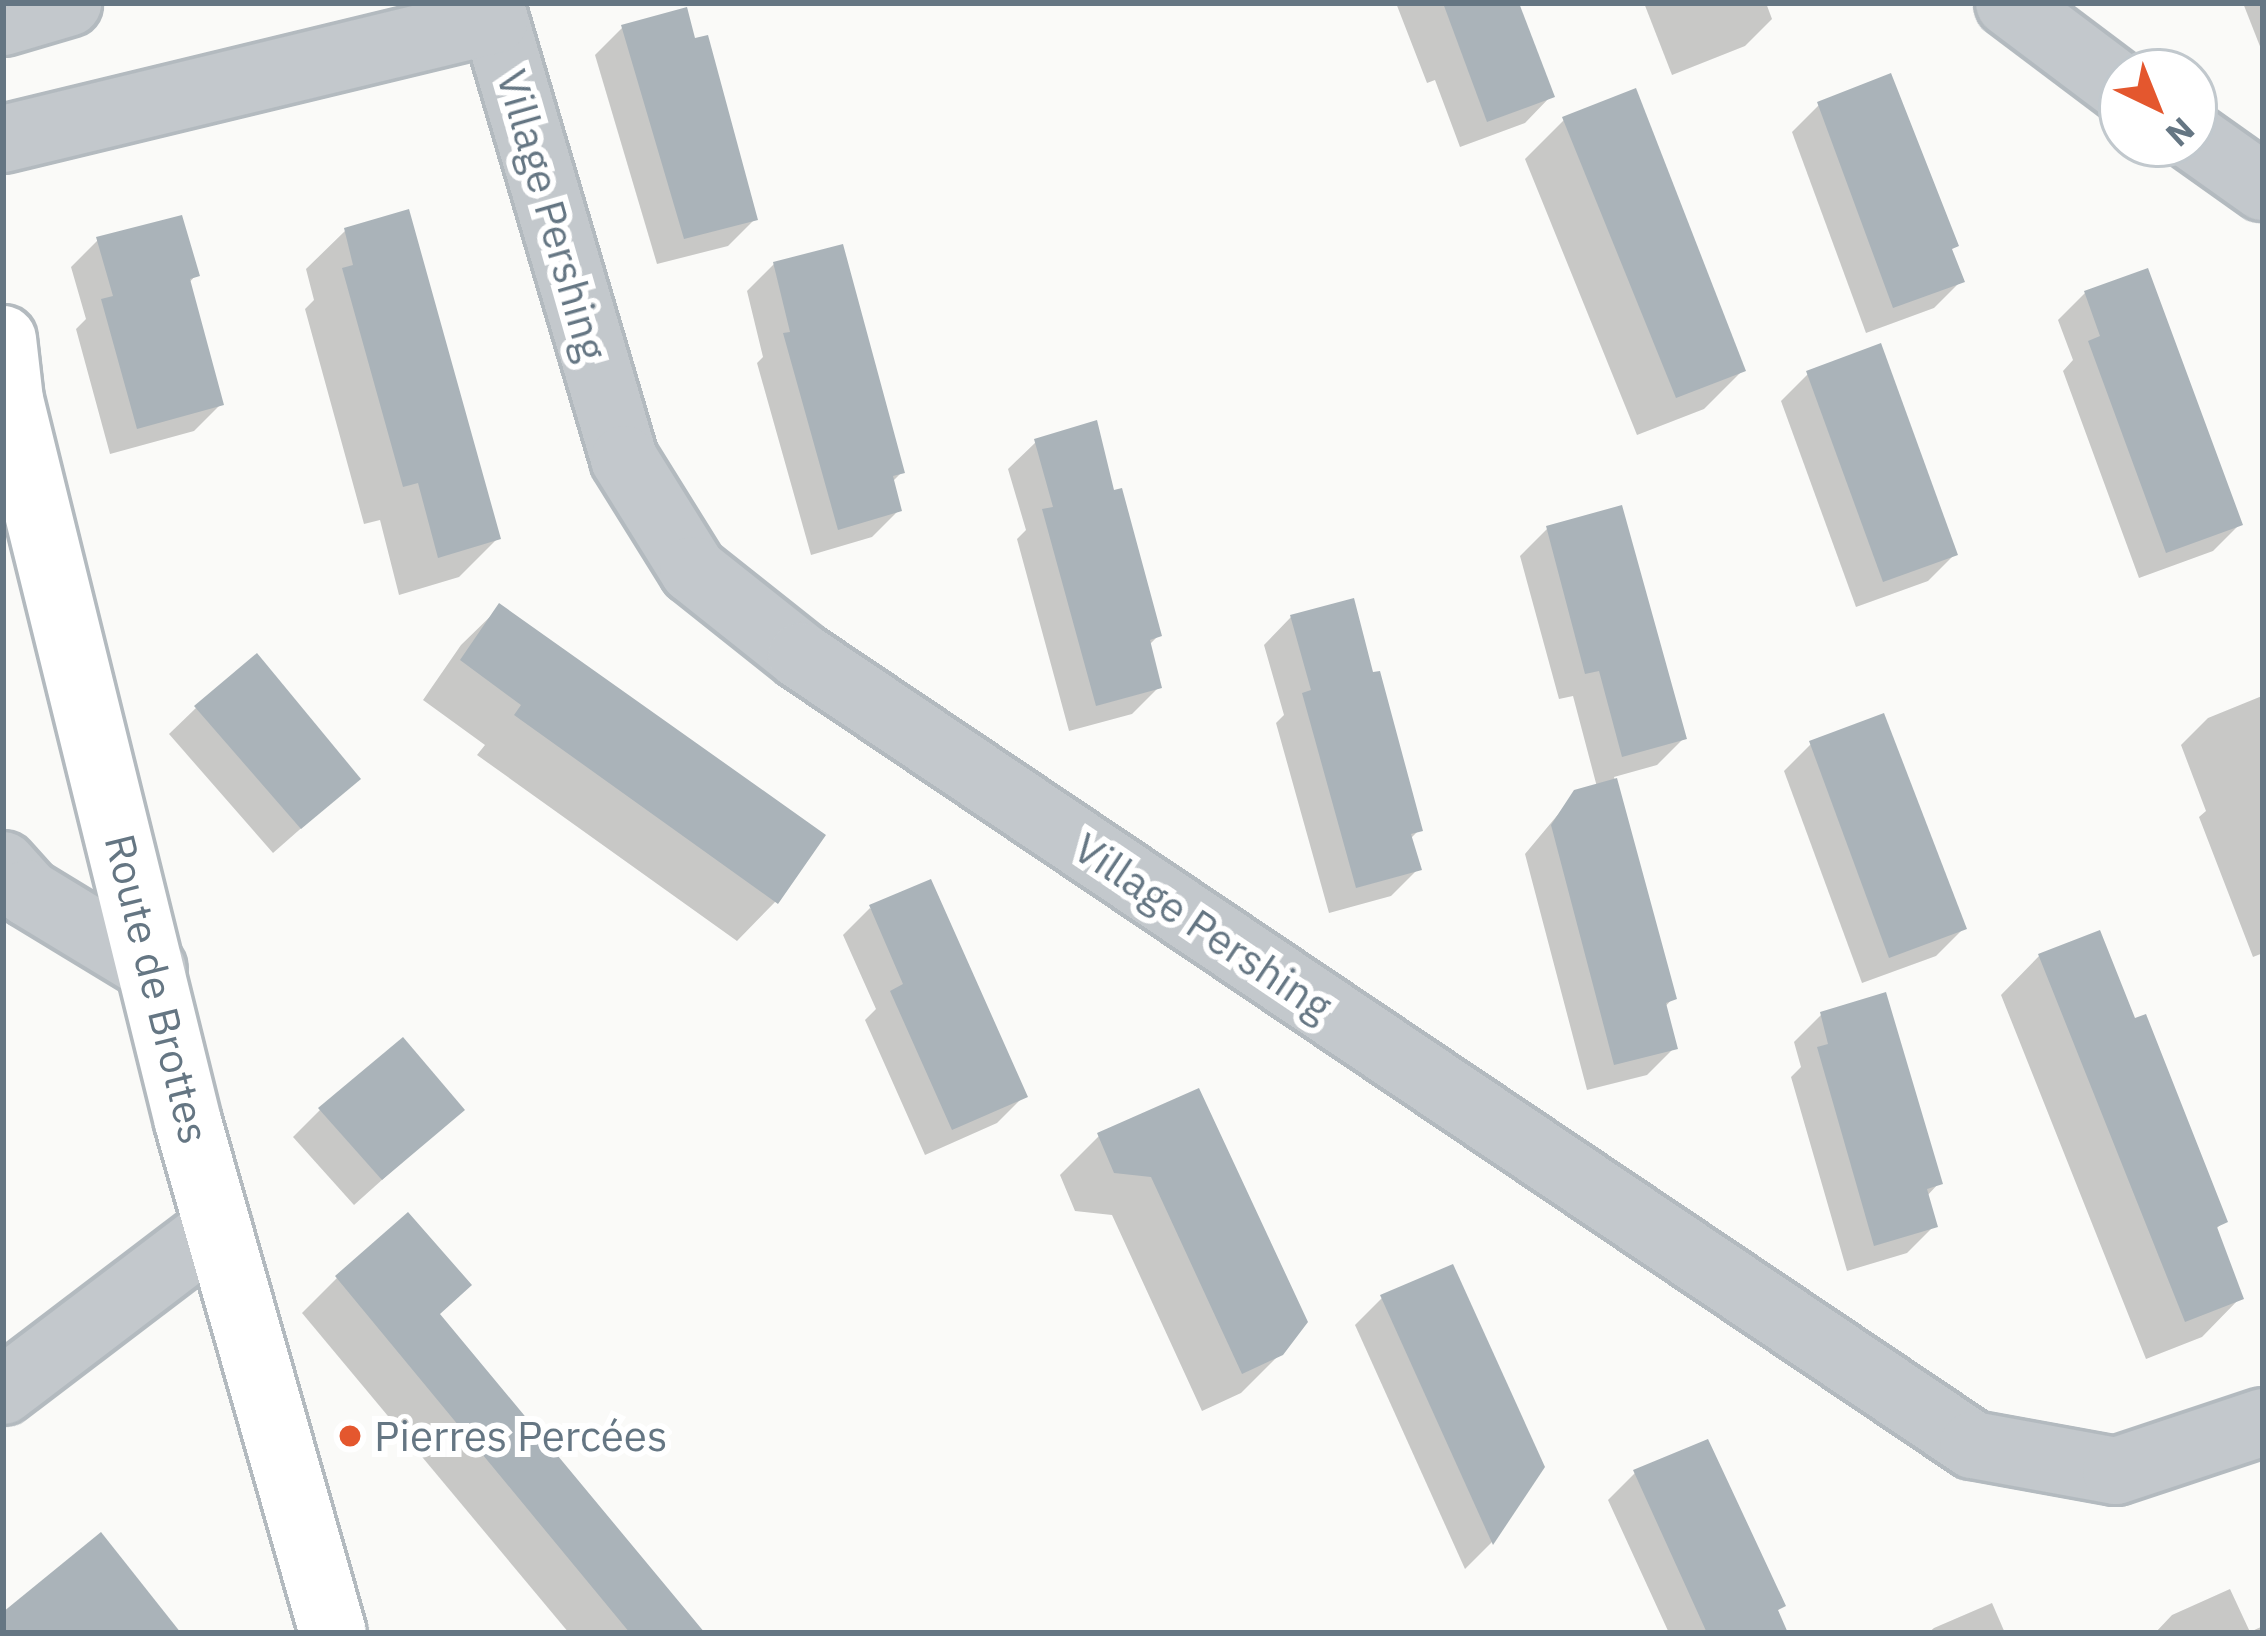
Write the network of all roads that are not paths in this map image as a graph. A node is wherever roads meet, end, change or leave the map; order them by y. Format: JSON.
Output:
{"nodes":[{"id":1,"x":68,"y":3,"type":"edge"},
{"id":2,"x":2008,"y":3,"type":"edge"},
{"id":3,"x":492,"y":12,"type":"edge"},
{"id":4,"x":3,"y":22,"type":"edge"},
{"id":5,"x":2098,"y":70,"type":"edge"},
{"id":6,"x":3,"y":140,"type":"edge"},
{"id":7,"x":2218,"y":156,"type":"edge"},
{"id":8,"x":2263,"y":187,"type":"edge"},
{"id":9,"x":3,"y":339,"type":"edge"},
{"id":10,"x":3,"y":865,"type":"edge"},
{"id":11,"x":153,"y":969,"type":"junction"},
{"id":12,"x":218,"y":1227,"type":"junction"},
{"id":13,"x":3,"y":1391,"type":"edge"},
{"id":14,"x":2263,"y":1422,"type":"edge"},
{"id":15,"x":333,"y":1633,"type":"edge"}],
"edges":[{"from":1,"to":4,"type":"street"},
{"from":2,"to":5,"type":"street"},
{"from":3,"to":6,"type":"street"},
{"from":3,"to":14,"type":"street","name":"Village Pershing"},
{"from":7,"to":8,"type":"street"},
{"from":9,"to":11,"type":"street","name":"Route de Brottes"},
{"from":10,"to":11,"type":"street"},
{"from":11,"to":12,"type":"street","name":"Route de Brottes"},
{"from":12,"to":13,"type":"street"},
{"from":12,"to":15,"type":"street","name":"Route de Brottes"}]}
